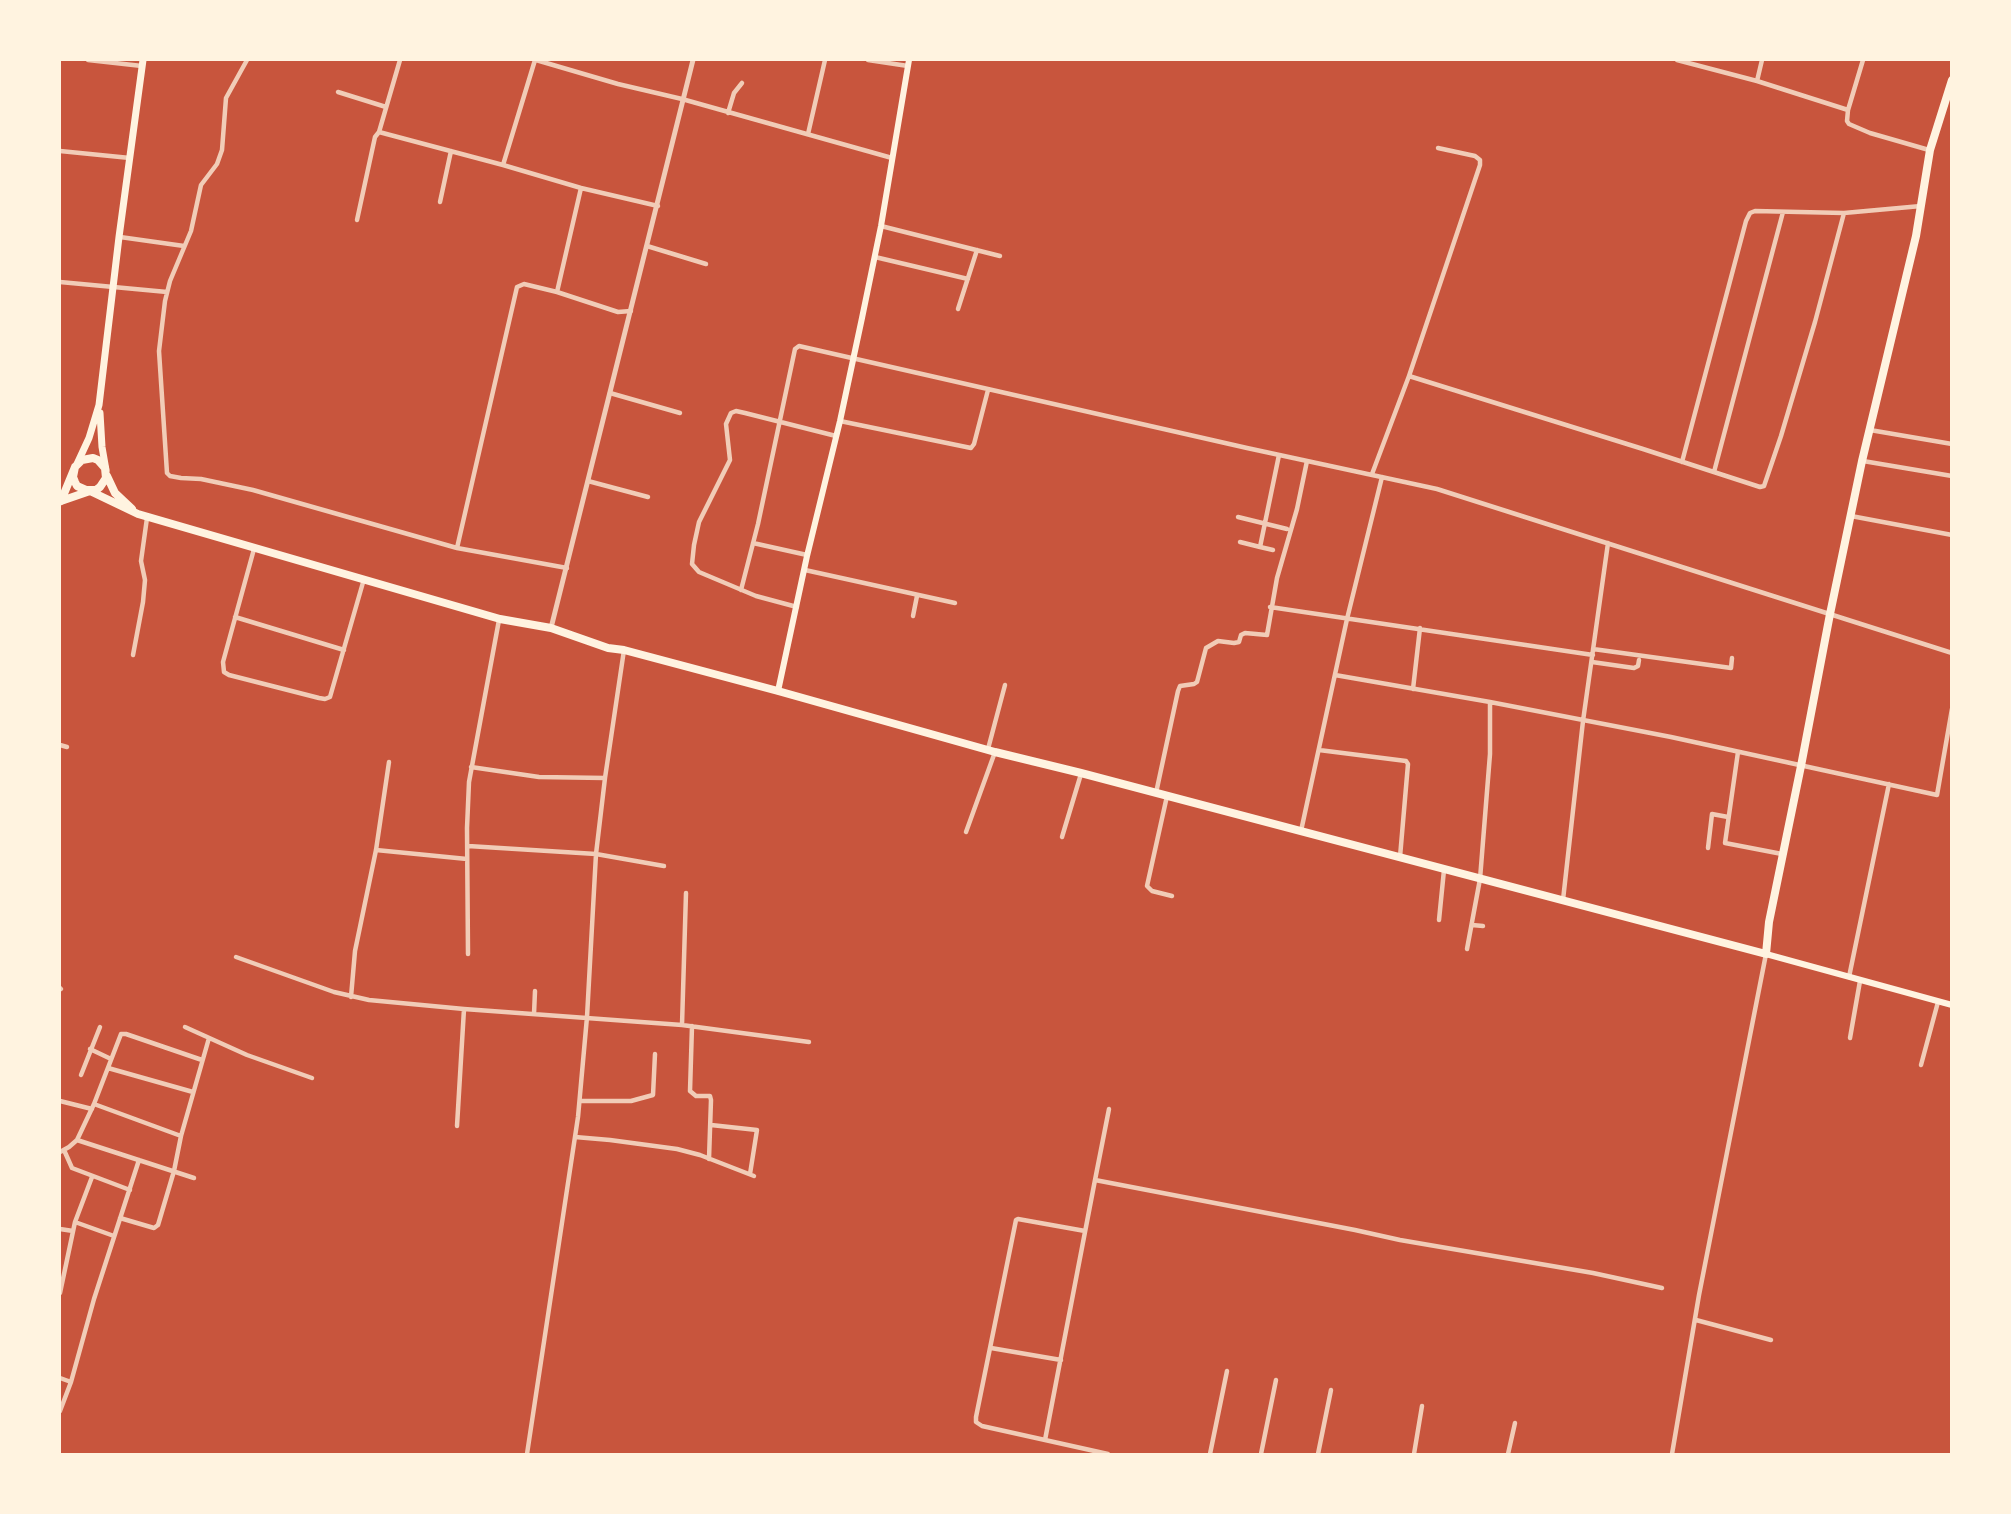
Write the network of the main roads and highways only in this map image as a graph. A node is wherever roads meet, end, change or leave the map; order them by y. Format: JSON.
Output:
{"nodes":[{"id":1,"x":143,"y":63,"type":"edge"},
{"id":2,"x":909,"y":63,"type":"edge"},
{"id":3,"x":1951,"y":80,"type":"edge"},
{"id":4,"x":99,"y":405,"type":"junction"},
{"id":5,"x":75,"y":467,"type":"junction"},
{"id":6,"x":106,"y":473,"type":"junction"},
{"id":7,"x":90,"y":491,"type":"junction"},
{"id":8,"x":60,"y":501,"type":"edge"},
{"id":9,"x":138,"y":514,"type":"junction"},
{"id":10,"x":778,"y":691,"type":"junction"},
{"id":11,"x":1766,"y":954,"type":"junction"},
{"id":12,"x":1951,"y":1005,"type":"edge"}],
"edges":[{"from":1,"to":4,"type":"main road"},
{"from":2,"to":10,"type":"main road"},
{"from":3,"to":11,"type":"highway"},
{"from":4,"to":5,"type":"main road"},
{"from":4,"to":6,"type":"main road"},
{"from":5,"to":6,"type":"highway"},
{"from":5,"to":7,"type":"highway"},
{"from":5,"to":8,"type":"highway"},
{"from":6,"to":7,"type":"highway"},
{"from":6,"to":9,"type":"highway"},
{"from":7,"to":8,"type":"highway"},
{"from":7,"to":9,"type":"highway"},
{"from":9,"to":10,"type":"highway"},
{"from":10,"to":11,"type":"highway"},
{"from":11,"to":12,"type":"main road"}]}
